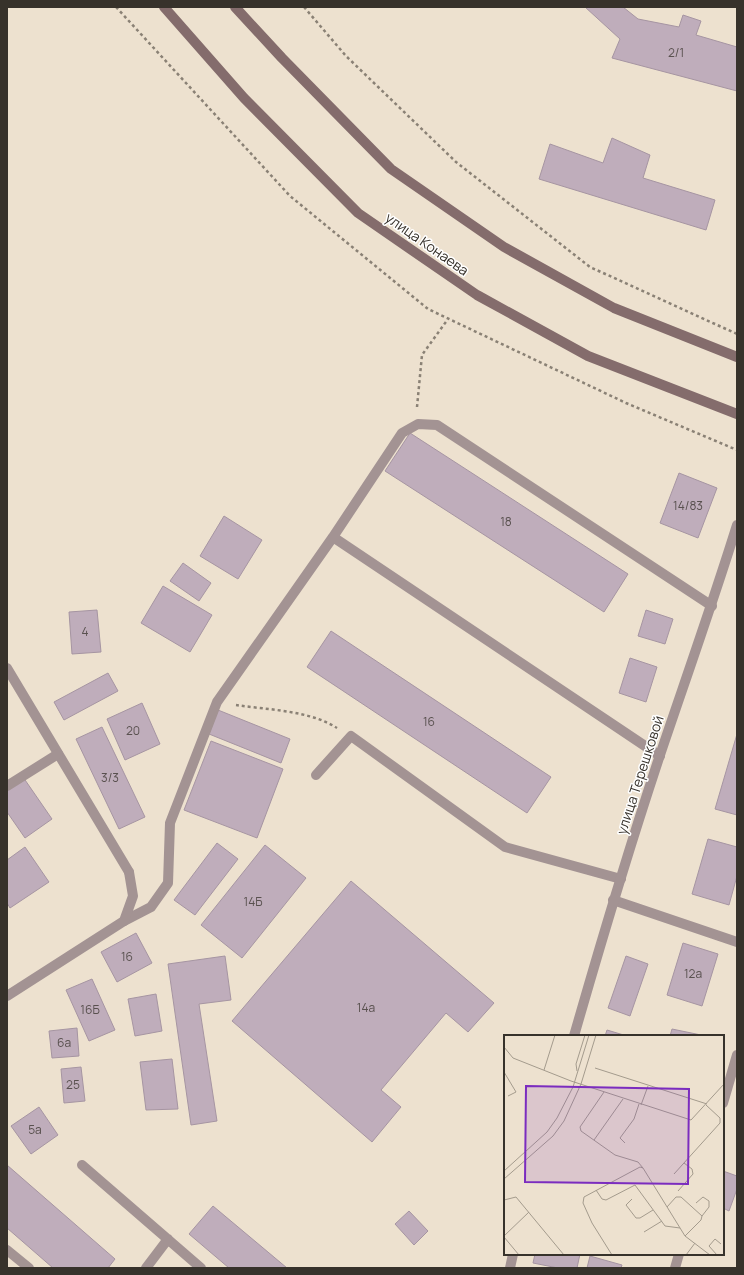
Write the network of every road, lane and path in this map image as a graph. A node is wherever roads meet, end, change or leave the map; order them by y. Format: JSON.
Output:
{"nodes":[{"id":1,"x":164,"y":7,"type":"edge"},
{"id":2,"x":235,"y":7,"type":"edge"},
{"id":3,"x":304,"y":7,"type":"edge"},
{"id":4,"x":448,"y":319,"type":"dead end"},
{"id":5,"x":737,"y":334,"type":"edge"},
{"id":6,"x":737,"y":357,"type":"edge"},
{"id":7,"x":737,"y":414,"type":"edge"},
{"id":8,"x":418,"y":424,"type":"junction"},
{"id":9,"x":737,"y":525,"type":"edge"},
{"id":10,"x":333,"y":537,"type":"junction"},
{"id":11,"x":712,"y":606,"type":"junction"},
{"id":12,"x":7,"y":668,"type":"edge"},
{"id":13,"x":217,"y":702,"type":"junction"},
{"id":14,"x":351,"y":736,"type":"junction"},
{"id":15,"x":58,"y":754,"type":"junction"},
{"id":16,"x":660,"y":756,"type":"junction"},
{"id":17,"x":316,"y":775,"type":"dead end"},
{"id":18,"x":7,"y":786,"type":"edge"},
{"id":19,"x":620,"y":879,"type":"junction"},
{"id":20,"x":613,"y":900,"type":"junction"},
{"id":21,"x":124,"y":922,"type":"junction"},
{"id":22,"x":737,"y":942,"type":"edge"},
{"id":23,"x":7,"y":996,"type":"edge"},
{"id":24,"x":574,"y":1035,"type":"edge"},
{"id":25,"x":737,"y":1055,"type":"edge"},
{"id":26,"x":724,"y":1100,"type":"edge"},
{"id":27,"x":82,"y":1166,"type":"dead end"},
{"id":28,"x":168,"y":1239,"type":"junction"},
{"id":29,"x":7,"y":1250,"type":"edge"},
{"id":30,"x":513,"y":1255,"type":"edge"},
{"id":31,"x":679,"y":1255,"type":"edge"},
{"id":32,"x":29,"y":1268,"type":"edge"},
{"id":33,"x":146,"y":1268,"type":"edge"},
{"id":34,"x":201,"y":1268,"type":"edge"},
{"id":35,"x":510,"y":1268,"type":"edge"},
{"id":36,"x":675,"y":1268,"type":"edge"}],
"edges":[{"from":1,"to":7,"type":"main road","name":"улица Конаева"},
{"from":2,"to":6,"type":"main road"},
{"from":3,"to":5,"type":"path"},
{"from":4,"to":8,"type":"path"},
{"from":8,"to":10,"type":"street"},
{"from":8,"to":11,"type":"street"},
{"from":9,"to":11,"type":"street","name":"улица Терешковой"},
{"from":10,"to":13,"type":"street"},
{"from":10,"to":16,"type":"street"},
{"from":11,"to":16,"type":"street","name":"улица Терешковой"},
{"from":12,"to":15,"type":"street"},
{"from":13,"to":14,"type":"path"},
{"from":13,"to":21,"type":"street"},
{"from":14,"to":17,"type":"street"},
{"from":14,"to":19,"type":"street"},
{"from":15,"to":18,"type":"street"},
{"from":15,"to":21,"type":"street"},
{"from":16,"to":19,"type":"street","name":"улица Терешковой"},
{"from":19,"to":20,"type":"street","name":"улица Терешковой"},
{"from":20,"to":22,"type":"street"},
{"from":20,"to":24,"type":"street","name":"улица Терешковой"},
{"from":21,"to":23,"type":"street"},
{"from":25,"to":26,"type":"street"},
{"from":27,"to":28,"type":"street"},
{"from":28,"to":33,"type":"street"},
{"from":28,"to":34,"type":"street"},
{"from":29,"to":32,"type":"street"},
{"from":30,"to":35,"type":"street"},
{"from":31,"to":36,"type":"street"}]}
